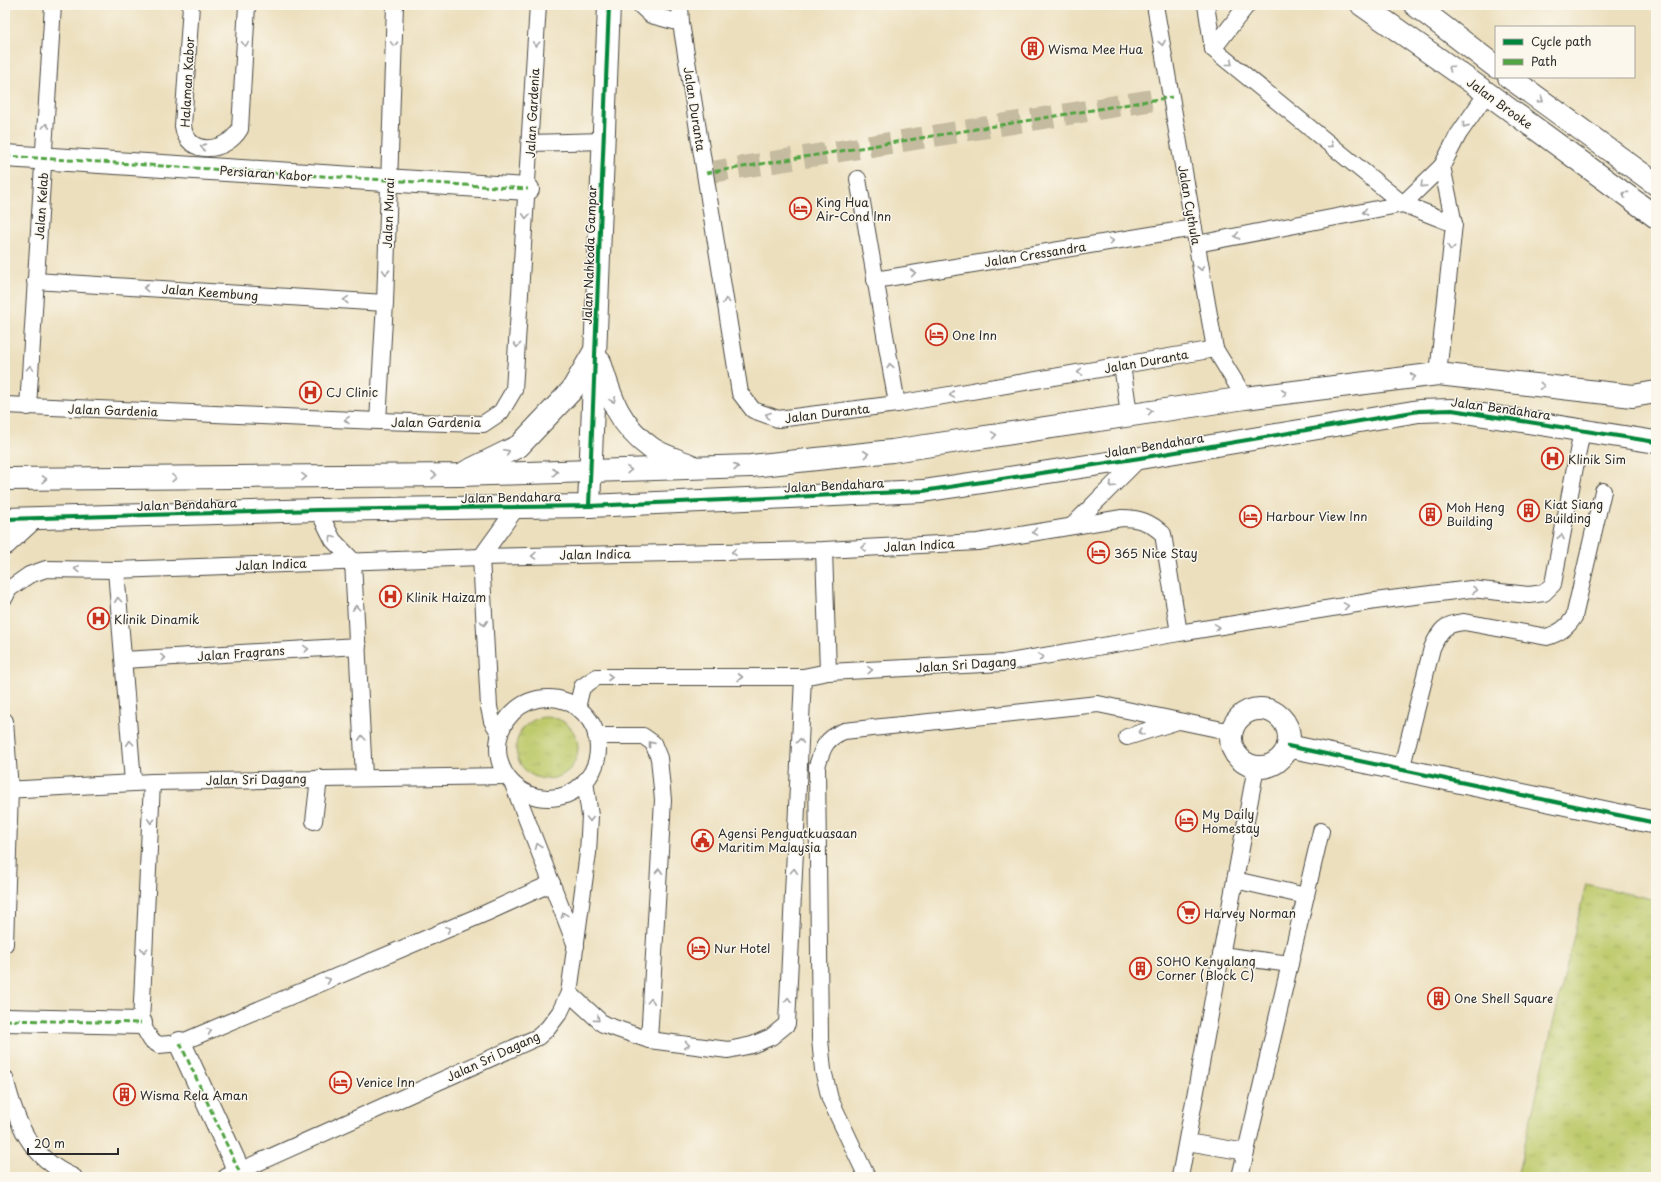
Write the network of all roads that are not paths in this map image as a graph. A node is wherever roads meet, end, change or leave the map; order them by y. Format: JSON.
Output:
{"nodes":[{"id":1,"x":53,"y":5,"type":"edge"},
{"id":2,"x":191,"y":5,"type":"edge"},
{"id":3,"x":246,"y":5,"type":"edge"},
{"id":4,"x":395,"y":5,"type":"edge"},
{"id":5,"x":538,"y":5,"type":"edge"},
{"id":6,"x":609,"y":5,"type":"edge"},
{"id":7,"x":640,"y":5,"type":"edge"},
{"id":8,"x":680,"y":5,"type":"edge"},
{"id":9,"x":1155,"y":5,"type":"edge"},
{"id":10,"x":1206,"y":5,"type":"edge"},
{"id":11,"x":1247,"y":5,"type":"edge"},
{"id":12,"x":1362,"y":5,"type":"edge"},
{"id":13,"x":1415,"y":5,"type":"edge"},
{"id":14,"x":681,"y":23,"type":"junction"},
{"id":15,"x":1213,"y":49,"type":"junction"},
{"id":16,"x":1495,"y":66,"type":"edge"},
{"id":17,"x":1510,"y":78,"type":"edge"},
{"id":18,"x":1487,"y":93,"type":"junction"},
{"id":19,"x":604,"y":141,"type":"junction"},
{"id":20,"x":530,"y":142,"type":"junction"},
{"id":21,"x":5,"y":156,"type":"edge"},
{"id":22,"x":45,"y":158,"type":"junction"},
{"id":23,"x":1442,"y":166,"type":"junction"},
{"id":24,"x":858,"y":179,"type":"dead end"},
{"id":25,"x":389,"y":182,"type":"junction"},
{"id":26,"x":1656,"y":184,"type":"edge"},
{"id":27,"x":528,"y":189,"type":"junction"},
{"id":28,"x":1403,"y":204,"type":"junction"},
{"id":29,"x":1656,"y":217,"type":"edge"},
{"id":30,"x":1454,"y":224,"type":"junction"},
{"id":31,"x":1194,"y":228,"type":"junction"},
{"id":32,"x":1197,"y":244,"type":"junction"},
{"id":33,"x":875,"y":280,"type":"junction"},
{"id":34,"x":35,"y":281,"type":"junction"},
{"id":35,"x":385,"y":303,"type":"junction"},
{"id":36,"x":1215,"y":349,"type":"junction"},
{"id":37,"x":595,"y":350,"type":"junction"},
{"id":38,"x":1122,"y":365,"type":"junction"},
{"id":39,"x":1438,"y":374,"type":"junction"},
{"id":40,"x":1656,"y":392,"type":"edge"},
{"id":41,"x":1245,"y":398,"type":"junction"},
{"id":42,"x":897,"y":404,"type":"junction"},
{"id":43,"x":5,"y":405,"type":"edge"},
{"id":44,"x":28,"y":407,"type":"junction"},
{"id":45,"x":1129,"y":414,"type":"junction"},
{"id":46,"x":378,"y":422,"type":"junction"},
{"id":47,"x":1582,"y":430,"type":"junction"},
{"id":48,"x":1656,"y":442,"type":"edge"},
{"id":49,"x":1140,"y":458,"type":"junction"},
{"id":50,"x":697,"y":468,"type":"junction"},
{"id":51,"x":590,"y":470,"type":"junction"},
{"id":52,"x":460,"y":475,"type":"junction"},
{"id":53,"x":5,"y":479,"type":"edge"},
{"id":54,"x":1603,"y":491,"type":"dead end"},
{"id":55,"x":589,"y":506,"type":"junction"},
{"id":56,"x":517,"y":507,"type":"junction"},
{"id":57,"x":318,"y":510,"type":"junction"},
{"id":58,"x":5,"y":520,"type":"edge"},
{"id":59,"x":31,"y":520,"type":"junction"},
{"id":60,"x":1073,"y":525,"type":"junction"},
{"id":61,"x":5,"y":544,"type":"edge"},
{"id":62,"x":824,"y":550,"type":"junction"},
{"id":63,"x":481,"y":556,"type":"junction"},
{"id":64,"x":353,"y":561,"type":"junction"},
{"id":65,"x":116,"y":570,"type":"junction"},
{"id":66,"x":5,"y":597,"type":"edge"},
{"id":67,"x":1179,"y":633,"type":"junction"},
{"id":68,"x":358,"y":646,"type":"junction"},
{"id":69,"x":124,"y":660,"type":"junction"},
{"id":70,"x":828,"y":672,"type":"junction"},
{"id":71,"x":803,"y":677,"type":"junction"},
{"id":72,"x":577,"y":708,"type":"junction"},
{"id":73,"x":5,"y":720,"type":"edge"},
{"id":74,"x":1182,"y":720,"type":"junction"},
{"id":75,"x":1232,"y":732,"type":"junction"},
{"id":76,"x":500,"y":734,"type":"junction"},
{"id":77,"x":596,"y":736,"type":"junction"},
{"id":78,"x":1127,"y":736,"type":"dead end"},
{"id":79,"x":1288,"y":746,"type":"junction"},
{"id":80,"x":1256,"y":767,"type":"junction"},
{"id":81,"x":1401,"y":770,"type":"junction"},
{"id":82,"x":364,"y":777,"type":"junction"},
{"id":83,"x":319,"y":778,"type":"junction"},
{"id":84,"x":510,"y":780,"type":"junction"},
{"id":85,"x":586,"y":780,"type":"junction"},
{"id":86,"x":133,"y":782,"type":"junction"},
{"id":87,"x":152,"y":782,"type":"junction"},
{"id":88,"x":7,"y":790,"type":"edge"},
{"id":89,"x":314,"y":821,"type":"dead end"},
{"id":90,"x":1656,"y":823,"type":"edge"},
{"id":91,"x":1321,"y":831,"type":"dead end"},
{"id":92,"x":1235,"y":880,"type":"junction"},
{"id":93,"x":552,"y":883,"type":"junction"},
{"id":94,"x":1306,"y":896,"type":"junction"},
{"id":95,"x":5,"y":944,"type":"edge"},
{"id":96,"x":576,"y":948,"type":"junction"},
{"id":97,"x":1221,"y":954,"type":"junction"},
{"id":98,"x":1290,"y":964,"type":"junction"},
{"id":99,"x":569,"y":993,"type":"junction"},
{"id":100,"x":5,"y":1020,"type":"edge"},
{"id":101,"x":141,"y":1023,"type":"junction"},
{"id":102,"x":649,"y":1040,"type":"junction"},
{"id":103,"x":180,"y":1043,"type":"junction"},
{"id":104,"x":5,"y":1078,"type":"edge"},
{"id":105,"x":1187,"y":1142,"type":"junction"},
{"id":106,"x":1246,"y":1152,"type":"junction"},
{"id":107,"x":233,"y":1174,"type":"edge"},
{"id":108,"x":74,"y":1177,"type":"edge"},
{"id":109,"x":867,"y":1177,"type":"edge"},
{"id":110,"x":1180,"y":1177,"type":"edge"},
{"id":111,"x":1240,"y":1177,"type":"edge"}],
"edges":[{"from":22,"to":1,"type":"lane","name":"Jalan Kelab","one_way":true},
{"from":3,"to":2,"type":"lane","name":"Halaman Kabor","one_way":true},
{"from":4,"to":25,"type":"lane","name":"Jalan Murai","one_way":true},
{"from":5,"to":20,"type":"lane","name":"Jalan Gardenia","one_way":true},
{"from":6,"to":19,"type":"street","name":"Jalan Nahkoda Gampar"},
{"from":7,"to":14,"type":"lane"},
{"from":8,"to":14,"type":"lane","name":"Jalan Duranta"},
{"from":9,"to":31,"type":"lane","name":"Jalan Cythula","one_way":true},
{"from":10,"to":15,"type":"lane"},
{"from":11,"to":15,"type":"lane"},
{"from":18,"to":12,"type":"street","name":"Jalan Brooke","one_way":true},
{"from":13,"to":16,"type":"street"},
{"from":42,"to":14,"type":"lane","name":"Jalan Duranta","one_way":true},
{"from":15,"to":28,"type":"lane","one_way":true},
{"from":17,"to":26,"type":"street","one_way":true},
{"from":18,"to":23,"type":"lane","one_way":true},
{"from":29,"to":18,"type":"street","name":"Jalan Brooke","one_way":true},
{"from":19,"to":20,"type":"lane"},
{"from":19,"to":37,"type":"street","name":"Jalan Nahkoda Gampar"},
{"from":20,"to":27,"type":"lane","name":"Jalan Gardenia"},
{"from":21,"to":22,"type":"street","name":"Persiaran Kabor"},
{"from":22,"to":25,"type":"street","name":"Persiaran Kabor"},
{"from":22,"to":34,"type":"lane","name":"Jalan Kelab"},
{"from":23,"to":28,"type":"lane","one_way":true},
{"from":23,"to":30,"type":"lane"},
{"from":24,"to":33,"type":"lane"},
{"from":25,"to":27,"type":"street","name":"Persiaran Kabor"},
{"from":25,"to":35,"type":"lane","name":"Jalan Murai","one_way":true},
{"from":27,"to":46,"type":"lane","name":"Jalan Gardenia","one_way":true},
{"from":28,"to":30,"type":"lane"},
{"from":28,"to":32,"type":"lane","one_way":true},
{"from":30,"to":39,"type":"lane","one_way":true},
{"from":31,"to":32,"type":"lane","name":"Jalan Cythula"},
{"from":33,"to":31,"type":"lane","name":"Jalan Cressandra","one_way":true},
{"from":32,"to":36,"type":"lane","name":"Jalan Cythula","one_way":true},
{"from":42,"to":33,"type":"lane","one_way":true},
{"from":35,"to":34,"type":"lane","name":"Jalan Keembung","one_way":true},
{"from":44,"to":34,"type":"lane","name":"Jalan Kelab","one_way":true},
{"from":35,"to":46,"type":"lane","name":"Jalan Murai"},
{"from":36,"to":38,"type":"lane","name":"Jalan Duranta"},
{"from":36,"to":41,"type":"lane","name":"Jalan Cythula"},
{"from":37,"to":50,"type":"street","one_way":true},
{"from":37,"to":51,"type":"street","name":"Jalan Nahkoda Gampar"},
{"from":52,"to":37,"type":"street","one_way":true},
{"from":38,"to":42,"type":"lane","name":"Jalan Duranta","one_way":true},
{"from":38,"to":45,"type":"lane"},
{"from":39,"to":40,"type":"street","name":"Jalan Bendahara","one_way":true},
{"from":41,"to":39,"type":"street","name":"Jalan Bendahara","one_way":true},
{"from":45,"to":41,"type":"street","name":"Jalan Bendahara","one_way":true},
{"from":43,"to":44,"type":"lane","name":"Jalan Gardenia"},
{"from":46,"to":44,"type":"lane","name":"Jalan Gardenia","one_way":true},
{"from":50,"to":45,"type":"street","name":"Jalan Bendahara","one_way":true},
{"from":47,"to":48,"type":"street","name":"Jalan Bendahara"},
{"from":47,"to":49,"type":"street","name":"Jalan Bendahara"},
{"from":67,"to":47,"type":"lane","name":"Jalan Sri Dagang","one_way":true},
{"from":49,"to":55,"type":"street","name":"Jalan Bendahara"},
{"from":49,"to":60,"type":"lane","one_way":true},
{"from":51,"to":50,"type":"street","name":"Jalan Bendahara","one_way":true},
{"from":52,"to":51,"type":"street","name":"Jalan Bendahara","one_way":true},
{"from":51,"to":55,"type":"street","name":"Jalan Nahkoda Gampar"},
{"from":53,"to":52,"type":"street","name":"Jalan Bendahara","one_way":true},
{"from":54,"to":81,"type":"lane"},
{"from":55,"to":56,"type":"street","name":"Jalan Bendahara"},
{"from":56,"to":57,"type":"street","name":"Jalan Bendahara"},
{"from":56,"to":63,"type":"lane"},
{"from":57,"to":59,"type":"street","name":"Jalan Bendahara"},
{"from":64,"to":57,"type":"lane","one_way":true},
{"from":58,"to":59,"type":"street","name":"Jalan Bendahara"},
{"from":59,"to":61,"type":"street"},
{"from":60,"to":62,"type":"lane","name":"Jalan Indica","one_way":true},
{"from":60,"to":67,"type":"lane"},
{"from":62,"to":63,"type":"lane","name":"Jalan Indica","one_way":true},
{"from":62,"to":70,"type":"lane"},
{"from":63,"to":64,"type":"lane","name":"Jalan Indica"},
{"from":63,"to":76,"type":"lane","one_way":true},
{"from":64,"to":65,"type":"lane","name":"Jalan Indica"},
{"from":68,"to":64,"type":"lane","one_way":true},
{"from":65,"to":66,"type":"lane","one_way":true},
{"from":69,"to":65,"type":"lane","one_way":true},
{"from":70,"to":67,"type":"lane","name":"Jalan Sri Dagang","one_way":true},
{"from":69,"to":68,"type":"lane","name":"Jalan Fragrans","one_way":true},
{"from":82,"to":68,"type":"lane","one_way":true},
{"from":86,"to":69,"type":"lane","one_way":true},
{"from":70,"to":71,"type":"lane","name":"Jalan Sri Dagang"},
{"from":72,"to":71,"type":"lane","name":"Jalan Sri Dagang","one_way":true},
{"from":102,"to":71,"type":"lane","one_way":true},
{"from":72,"to":76,"type":"lane"},
{"from":72,"to":77,"type":"lane"},
{"from":73,"to":88,"type":"lane"},
{"from":74,"to":75,"type":"lane"},
{"from":74,"to":78,"type":"lane","one_way":true},
{"from":74,"to":109,"type":"lane"},
{"from":75,"to":79,"type":"street"},
{"from":75,"to":80,"type":"street"},
{"from":76,"to":84,"type":"lane"},
{"from":77,"to":85,"type":"lane"},
{"from":102,"to":77,"type":"lane","one_way":true},
{"from":79,"to":80,"type":"street"},
{"from":79,"to":81,"type":"street"},
{"from":80,"to":92,"type":"lane"},
{"from":81,"to":90,"type":"street"},
{"from":82,"to":83,"type":"lane","name":"Jalan Sri Dagang"},
{"from":82,"to":84,"type":"lane","name":"Jalan Sri Dagang"},
{"from":83,"to":87,"type":"lane","name":"Jalan Sri Dagang"},
{"from":83,"to":89,"type":"lane"},
{"from":84,"to":85,"type":"lane"},
{"from":93,"to":84,"type":"lane","one_way":true},
{"from":85,"to":96,"type":"lane","name":"Jalan Sri Dagang","one_way":true},
{"from":86,"to":87,"type":"lane","name":"Jalan Sri Dagang"},
{"from":86,"to":88,"type":"lane","name":"Jalan Sri Dagang"},
{"from":87,"to":101,"type":"lane","one_way":true},
{"from":88,"to":95,"type":"lane"},
{"from":91,"to":94,"type":"lane"},
{"from":92,"to":94,"type":"lane"},
{"from":92,"to":97,"type":"lane"},
{"from":96,"to":93,"type":"lane","one_way":true},
{"from":103,"to":93,"type":"lane","one_way":true},
{"from":94,"to":98,"type":"lane"},
{"from":96,"to":99,"type":"lane","name":"Jalan Sri Dagang"},
{"from":97,"to":98,"type":"lane"},
{"from":97,"to":105,"type":"lane"},
{"from":98,"to":106,"type":"lane"},
{"from":99,"to":102,"type":"lane","one_way":true},
{"from":99,"to":107,"type":"lane","name":"Jalan Sri Dagang"},
{"from":100,"to":101,"type":"street"},
{"from":101,"to":103,"type":"lane"},
{"from":103,"to":107,"type":"street"},
{"from":104,"to":108,"type":"lane"},
{"from":105,"to":106,"type":"lane"},
{"from":105,"to":110,"type":"lane"},
{"from":106,"to":111,"type":"lane"}]}
